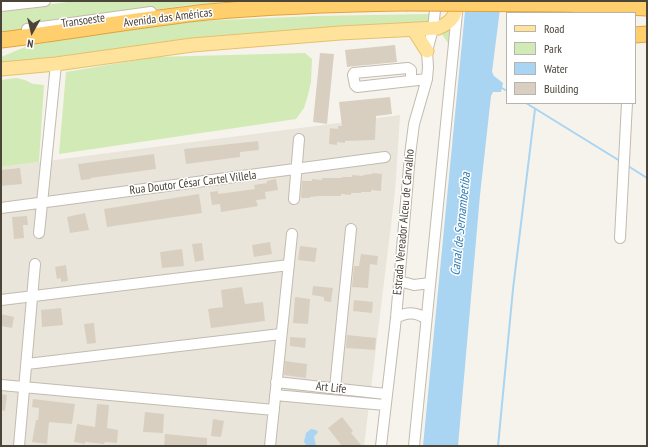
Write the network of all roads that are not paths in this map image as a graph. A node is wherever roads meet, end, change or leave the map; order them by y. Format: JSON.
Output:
{"nodes":[{"id":1,"x":46,"y":1,"type":"edge"},
{"id":2,"x":285,"y":1,"type":"edge"},
{"id":3,"x":436,"y":1,"type":"edge"},
{"id":4,"x":542,"y":1,"type":"edge"},
{"id":5,"x":624,"y":1,"type":"edge"},
{"id":6,"x":647,"y":2,"type":"edge"},
{"id":7,"x":1,"y":6,"type":"edge"},
{"id":8,"x":457,"y":7,"type":"edge"},
{"id":9,"x":647,"y":8,"type":"edge"},
{"id":10,"x":548,"y":12,"type":"edge"},
{"id":11,"x":413,"y":29,"type":"junction"},
{"id":12,"x":433,"y":29,"type":"junction"},
{"id":13,"x":1,"y":33,"type":"edge"},
{"id":14,"x":647,"y":34,"type":"edge"},
{"id":15,"x":43,"y":35,"type":"junction"},
{"id":16,"x":636,"y":35,"type":"edge"},
{"id":17,"x":1,"y":40,"type":"edge"},
{"id":18,"x":1,"y":50,"type":"edge"},
{"id":19,"x":426,"y":50,"type":"junction"},
{"id":20,"x":56,"y":64,"type":"junction"},
{"id":21,"x":1,"y":69,"type":"edge"},
{"id":22,"x":427,"y":79,"type":"junction"},
{"id":23,"x":411,"y":80,"type":"junction"},
{"id":24,"x":627,"y":104,"type":"edge"},
{"id":25,"x":298,"y":139,"type":"dead end"},
{"id":26,"x":385,"y":157,"type":"dead end"},
{"id":27,"x":297,"y":170,"type":"junction"},
{"id":28,"x":294,"y":199,"type":"dead end"},
{"id":29,"x":43,"y":202,"type":"junction"},
{"id":30,"x":1,"y":208,"type":"edge"},
{"id":31,"x":351,"y":229,"type":"dead end"},
{"id":32,"x":40,"y":233,"type":"dead end"},
{"id":33,"x":292,"y":234,"type":"dead end"},
{"id":34,"x":620,"y":238,"type":"dead end"},
{"id":35,"x":35,"y":264,"type":"dead end"},
{"id":36,"x":289,"y":265,"type":"junction"},
{"id":37,"x":399,"y":281,"type":"junction"},
{"id":38,"x":430,"y":282,"type":"junction"},
{"id":39,"x":32,"y":296,"type":"junction"},
{"id":40,"x":1,"y":300,"type":"edge"},
{"id":41,"x":396,"y":318,"type":"junction"},
{"id":42,"x":426,"y":318,"type":"junction"},
{"id":43,"x":281,"y":334,"type":"junction"},
{"id":44,"x":27,"y":364,"type":"junction"},
{"id":45,"x":276,"y":382,"type":"junction"},
{"id":46,"x":1,"y":385,"type":"edge"},
{"id":47,"x":25,"y":387,"type":"junction"},
{"id":48,"x":335,"y":388,"type":"junction"},
{"id":49,"x":353,"y":390,"type":"junction"},
{"id":50,"x":386,"y":394,"type":"junction"},
{"id":51,"x":275,"y":395,"type":"junction"},
{"id":52,"x":351,"y":402,"type":"junction"},
{"id":53,"x":385,"y":405,"type":"junction"},
{"id":54,"x":274,"y":410,"type":"junction"},
{"id":55,"x":19,"y":446,"type":"edge"},
{"id":56,"x":270,"y":446,"type":"edge"},
{"id":57,"x":381,"y":446,"type":"edge"},
{"id":58,"x":414,"y":446,"type":"edge"}],
"edges":[{"from":1,"to":7,"type":"street"},
{"from":2,"to":13,"type":"street","name":"Transoeste"},
{"from":3,"to":12,"type":"street","name":"Estrada Vereador Alceu de Carvalho"},
{"from":4,"to":10,"type":"highway"},
{"from":5,"to":6,"type":"street"},
{"from":8,"to":12,"type":"main road"},
{"from":8,"to":38,"type":"street"},
{"from":9,"to":15,"type":"highway","name":"Avenida das Américas","bridge":true},
{"from":11,"to":12,"type":"main road"},
{"from":11,"to":19,"type":"main road"},
{"from":11,"to":20,"type":"main road"},
{"from":12,"to":19,"type":"street","name":"Estrada Vereador Alceu de Carvalho"},
{"from":14,"to":16,"type":"highway"},
{"from":15,"to":17,"type":"highway","name":"Avenida das Américas"},
{"from":15,"to":18,"type":"highway"},
{"from":19,"to":22,"type":"street","name":"Estrada Vereador Alceu de Carvalho"},
{"from":20,"to":21,"type":"main road"},
{"from":20,"to":29,"type":"street"},
{"from":22,"to":23,"type":"street"},
{"from":22,"to":37,"type":"street","name":"Estrada Vereador Alceu de Carvalho"},
{"from":23,"to":23,"type":"street"},
{"from":24,"to":34,"type":"street"},
{"from":25,"to":27,"type":"street"},
{"from":26,"to":27,"type":"street","name":"Rua Doutor César Cartel Villela"},
{"from":27,"to":28,"type":"street"},
{"from":27,"to":29,"type":"street","name":"Rua Doutor César Cartel Villela"},
{"from":29,"to":30,"type":"street","name":"Rua Doutor César Cartel Villela"},
{"from":29,"to":32,"type":"street"},
{"from":31,"to":48,"type":"street"},
{"from":33,"to":36,"type":"street"},
{"from":35,"to":39,"type":"street"},
{"from":36,"to":39,"type":"street"},
{"from":36,"to":43,"type":"street"},
{"from":37,"to":38,"type":"street"},
{"from":37,"to":41,"type":"street","name":"Estrada Vereador Alceu de Carvalho"},
{"from":38,"to":42,"type":"street"},
{"from":39,"to":40,"type":"street"},
{"from":39,"to":44,"type":"street"},
{"from":41,"to":42,"type":"street"},
{"from":41,"to":50,"type":"street","name":"Estrada Vereador Alceu de Carvalho"},
{"from":42,"to":58,"type":"street"},
{"from":43,"to":44,"type":"street"},
{"from":43,"to":45,"type":"street"},
{"from":44,"to":47,"type":"street"},
{"from":45,"to":48,"type":"street","name":"Art Life"},
{"from":45,"to":51,"type":"street"},
{"from":46,"to":47,"type":"street"},
{"from":47,"to":54,"type":"street"},
{"from":47,"to":55,"type":"street"},
{"from":48,"to":49,"type":"street","name":"Art Life"},
{"from":49,"to":50,"type":"street","name":"Art Life"},
{"from":49,"to":52,"type":"street"},
{"from":50,"to":53,"type":"street","name":"Estrada Vereador Alceu de Carvalho"},
{"from":51,"to":52,"type":"street","name":"Art Life"},
{"from":51,"to":54,"type":"street"},
{"from":52,"to":53,"type":"street","name":"Art Life"},
{"from":53,"to":57,"type":"street","name":"Estrada Vereador Alceu de Carvalho"},
{"from":54,"to":56,"type":"street"}]}
